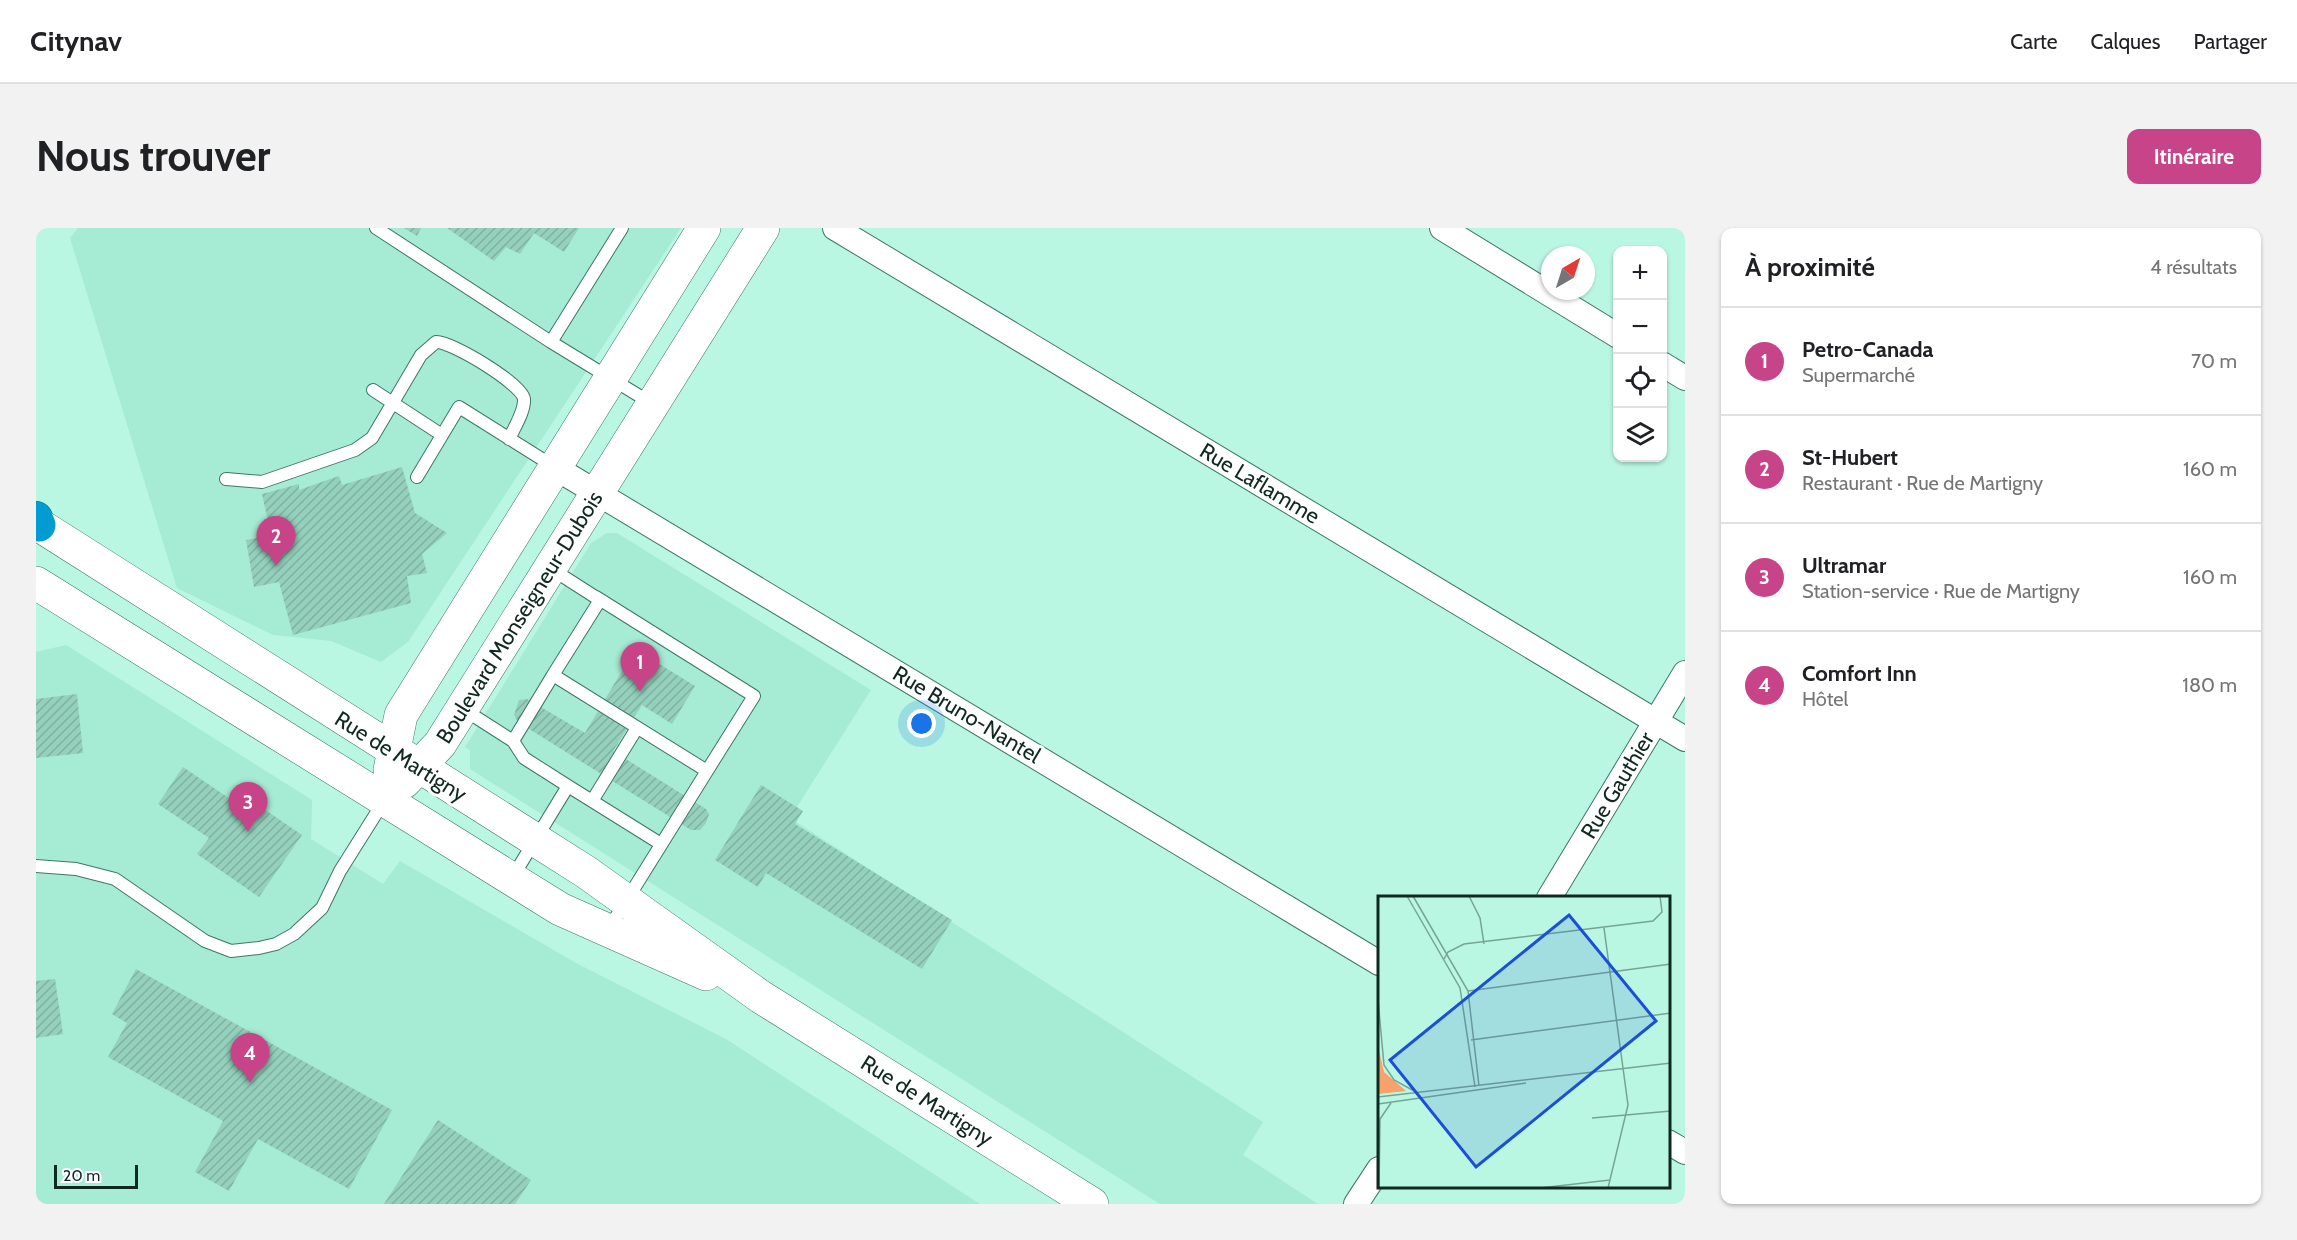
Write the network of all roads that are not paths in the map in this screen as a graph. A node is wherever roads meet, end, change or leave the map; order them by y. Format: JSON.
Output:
{"nodes":[{"id":1,"x":376,"y":228,"type":"edge"},
{"id":2,"x":622,"y":228,"type":"edge"},
{"id":3,"x":704,"y":228,"type":"edge"},
{"id":4,"x":763,"y":228,"type":"edge"},
{"id":5,"x":835,"y":228,"type":"edge"},
{"id":6,"x":1442,"y":228,"type":"edge"},
{"id":7,"x":1613,"y":334,"type":"edge"},
{"id":8,"x":551,"y":342,"type":"junction"},
{"id":9,"x":1667,"y":367,"type":"edge"},
{"id":10,"x":610,"y":378,"type":"junction"},
{"id":11,"x":1685,"y":378,"type":"edge"},
{"id":12,"x":373,"y":390,"type":"dead end"},
{"id":13,"x":391,"y":402,"type":"junction"},
{"id":14,"x":652,"y":404,"type":"junction"},
{"id":15,"x":442,"y":435,"type":"junction"},
{"id":16,"x":509,"y":439,"type":"junction"},
{"id":17,"x":554,"y":467,"type":"junction"},
{"id":18,"x":417,"y":477,"type":"dead end"},
{"id":19,"x":226,"y":479,"type":"dead end"},
{"id":20,"x":597,"y":491,"type":"junction"},
{"id":21,"x":37,"y":522,"type":"edge"},
{"id":22,"x":550,"y":567,"type":"junction"},
{"id":23,"x":36,"y":583,"type":"edge"},
{"id":24,"x":596,"y":597,"type":"junction"},
{"id":25,"x":1685,"y":673,"type":"edge"},
{"id":26,"x":553,"y":675,"type":"junction"},
{"id":27,"x":462,"y":709,"type":"junction"},
{"id":28,"x":1656,"y":721,"type":"junction"},
{"id":29,"x":637,"y":728,"type":"junction"},
{"id":30,"x":1685,"y":739,"type":"edge"},
{"id":31,"x":513,"y":741,"type":"junction"},
{"id":32,"x":406,"y":758,"type":"junction"},
{"id":33,"x":707,"y":771,"type":"junction"},
{"id":34,"x":568,"y":786,"type":"junction"},
{"id":35,"x":384,"y":801,"type":"junction"},
{"id":36,"x":592,"y":801,"type":"junction"},
{"id":37,"x":535,"y":840,"type":"junction"},
{"id":38,"x":661,"y":844,"type":"junction"},
{"id":39,"x":36,"y":866,"type":"edge"},
{"id":40,"x":511,"y":879,"type":"junction"},
{"id":41,"x":1550,"y":896,"type":"edge"},
{"id":42,"x":627,"y":900,"type":"junction"},
{"id":43,"x":607,"y":931,"type":"junction"},
{"id":44,"x":1378,"y":962,"type":"edge"},
{"id":45,"x":760,"y":997,"type":"junction"},
{"id":46,"x":1670,"y":1143,"type":"edge"},
{"id":47,"x":1685,"y":1152,"type":"edge"},
{"id":48,"x":1378,"y":1171,"type":"edge"},
{"id":49,"x":1092,"y":1204,"type":"edge"},
{"id":50,"x":1356,"y":1204,"type":"edge"}],
"edges":[{"from":1,"to":8,"type":"lane"},
{"from":2,"to":8,"type":"lane"},
{"from":3,"to":10,"type":"main road","name":"Boulevard Monseigneur-Dubois"},
{"from":4,"to":14,"type":"main road","name":"Boulevard Monseigneur-Dubois"},
{"from":5,"to":28,"type":"street","name":"Rue Laflamme"},
{"from":6,"to":7,"type":"street"},
{"from":8,"to":10,"type":"lane"},
{"from":9,"to":11,"type":"street"},
{"from":10,"to":14,"type":"lane"},
{"from":10,"to":17,"type":"main road","name":"Boulevard Monseigneur-Dubois"},
{"from":12,"to":13,"type":"lane"},
{"from":13,"to":15,"type":"lane"},
{"from":13,"to":16,"type":"lane"},
{"from":13,"to":19,"type":"lane"},
{"from":14,"to":20,"type":"main road","name":"Boulevard Monseigneur-Dubois"},
{"from":15,"to":16,"type":"lane"},
{"from":15,"to":18,"type":"lane"},
{"from":16,"to":17,"type":"lane"},
{"from":17,"to":20,"type":"street","name":"Rue Bruno-Nantel"},
{"from":17,"to":32,"type":"main road","name":"Boulevard Monseigneur-Dubois"},
{"from":20,"to":22,"type":"main road","name":"Boulevard Monseigneur-Dubois"},
{"from":20,"to":44,"type":"street","name":"Rue Bruno-Nantel"},
{"from":21,"to":32,"type":"main road","name":"Rue de Martigny"},
{"from":22,"to":24,"type":"lane"},
{"from":22,"to":27,"type":"main road","name":"Boulevard Monseigneur-Dubois"},
{"from":23,"to":35,"type":"main road","name":"Rue de Martigny"},
{"from":24,"to":26,"type":"lane"},
{"from":24,"to":33,"type":"lane"},
{"from":25,"to":28,"type":"street","name":"Rue Gauthier"},
{"from":26,"to":29,"type":"lane"},
{"from":26,"to":31,"type":"lane"},
{"from":27,"to":31,"type":"lane"},
{"from":27,"to":32,"type":"main road","name":"Boulevard Monseigneur-Dubois"},
{"from":28,"to":30,"type":"street","name":"Rue Laflamme"},
{"from":28,"to":41,"type":"street","name":"Rue Gauthier"},
{"from":29,"to":33,"type":"lane"},
{"from":29,"to":36,"type":"lane"},
{"from":31,"to":34,"type":"lane"},
{"from":32,"to":35,"type":"main road","name":"Boulevard Monseigneur-Dubois"},
{"from":32,"to":37,"type":"main road","name":"Rue de Martigny"},
{"from":33,"to":38,"type":"lane"},
{"from":34,"to":36,"type":"lane"},
{"from":34,"to":37,"type":"lane"},
{"from":35,"to":39,"type":"lane"},
{"from":35,"to":40,"type":"main road","name":"Rue de Martigny"},
{"from":36,"to":38,"type":"lane"},
{"from":37,"to":40,"type":"lane"},
{"from":37,"to":42,"type":"main road","name":"Rue de Martigny"},
{"from":38,"to":42,"type":"lane"},
{"from":40,"to":43,"type":"main road","name":"Rue de Martigny"},
{"from":42,"to":43,"type":"lane"},
{"from":42,"to":45,"type":"main road","name":"Rue de Martigny"},
{"from":43,"to":45,"type":"main road","name":"Rue de Martigny"},
{"from":45,"to":49,"type":"main road","name":"Rue de Martigny"},
{"from":46,"to":47,"type":"street"},
{"from":48,"to":50,"type":"street"}]}
